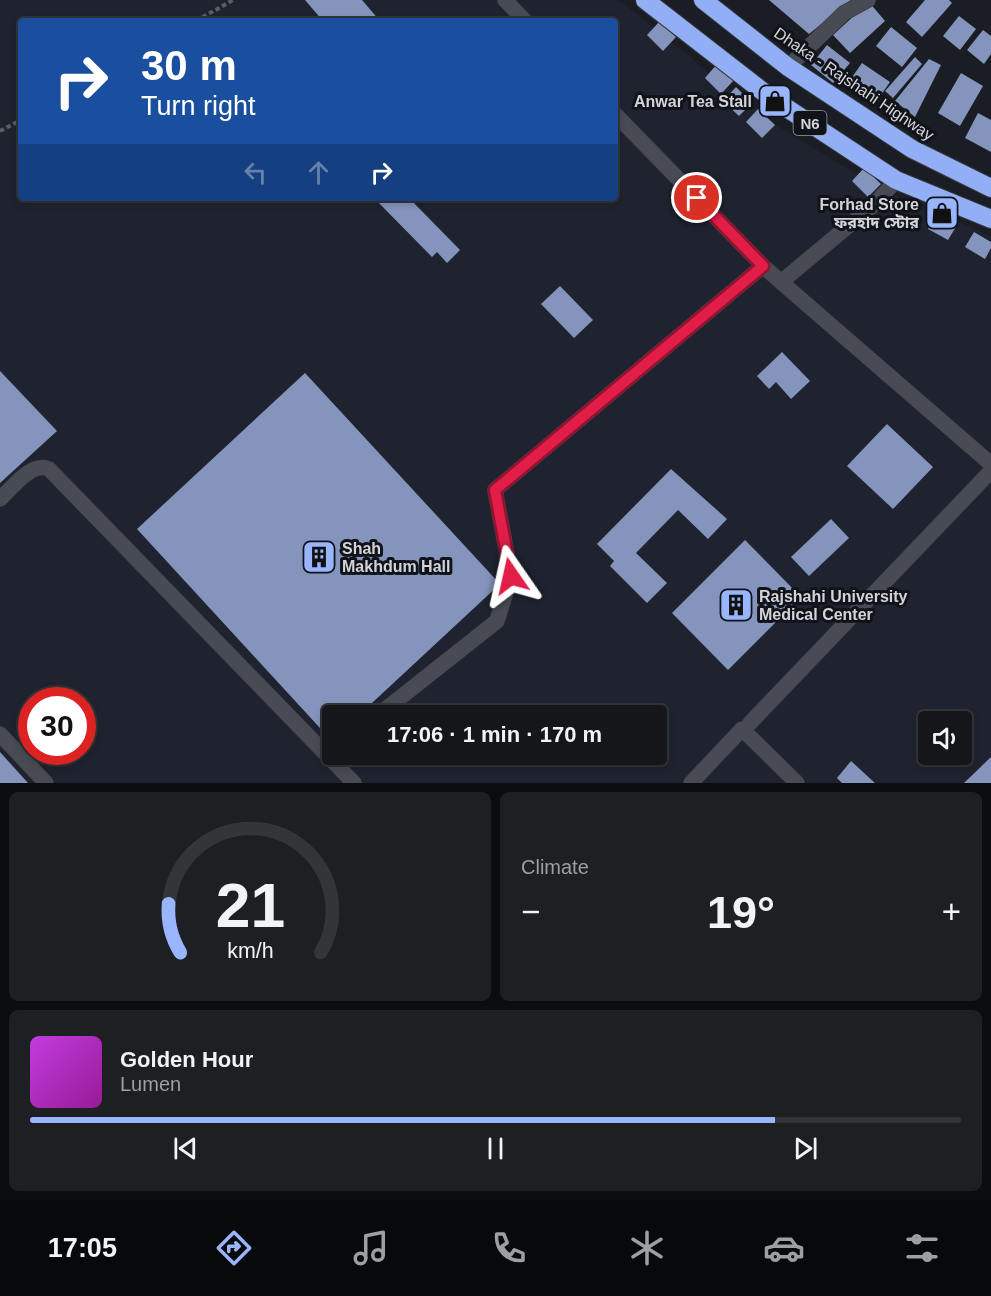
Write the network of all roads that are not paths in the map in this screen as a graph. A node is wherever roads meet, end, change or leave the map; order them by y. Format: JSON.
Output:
{"nodes":[{"id":1,"x":505,"y":0,"type":"edge"},
{"id":2,"x":645,"y":0,"type":"edge"},
{"id":3,"x":702,"y":0,"type":"edge"},
{"id":4,"x":868,"y":0,"type":"edge"},
{"id":5,"x":522,"y":18,"type":"edge"},
{"id":6,"x":788,"y":66,"type":"junction"},
{"id":7,"x":618,"y":117,"type":"edge"},
{"id":8,"x":896,"y":180,"type":"junction"},
{"id":9,"x":991,"y":188,"type":"edge"},
{"id":10,"x":991,"y":219,"type":"edge"},
{"id":11,"x":763,"y":266,"type":"junction"},
{"id":12,"x":781,"y":282,"type":"junction"},
{"id":13,"x":991,"y":464,"type":"edge"},
{"id":14,"x":991,"y":471,"type":"edge"},
{"id":15,"x":0,"y":499,"type":"edge"},
{"id":16,"x":391,"y":705,"type":"edge"},
{"id":17,"x":746,"y":726,"type":"junction"},
{"id":18,"x":0,"y":734,"type":"edge"},
{"id":19,"x":322,"y":745,"type":"edge"},
{"id":20,"x":340,"y":765,"type":"edge"},
{"id":21,"x":46,"y":783,"type":"edge"},
{"id":22,"x":354,"y":783,"type":"edge"},
{"id":23,"x":691,"y":783,"type":"edge"},
{"id":24,"x":797,"y":783,"type":"edge"}],
"edges":[{"from":1,"to":5,"type":"street"},
{"from":2,"to":8,"type":"highway","number":"N6"},
{"from":3,"to":6,"type":"highway","name":"Dhaka - Rajshahi Highway","number":"N6"},
{"from":4,"to":6,"type":"street"},
{"from":6,"to":9,"type":"highway","name":"Dhaka - Rajshahi Highway","number":"N6"},
{"from":7,"to":11,"type":"street"},
{"from":8,"to":10,"type":"highway","number":"N6"},
{"from":8,"to":12,"type":"street"},
{"from":11,"to":12,"type":"street"},
{"from":11,"to":16,"type":"street"},
{"from":12,"to":13,"type":"street"},
{"from":14,"to":17,"type":"street"},
{"from":15,"to":19,"type":"street"},
{"from":17,"to":23,"type":"street"},
{"from":17,"to":24,"type":"street"},
{"from":18,"to":21,"type":"street"},
{"from":20,"to":22,"type":"street"}]}
